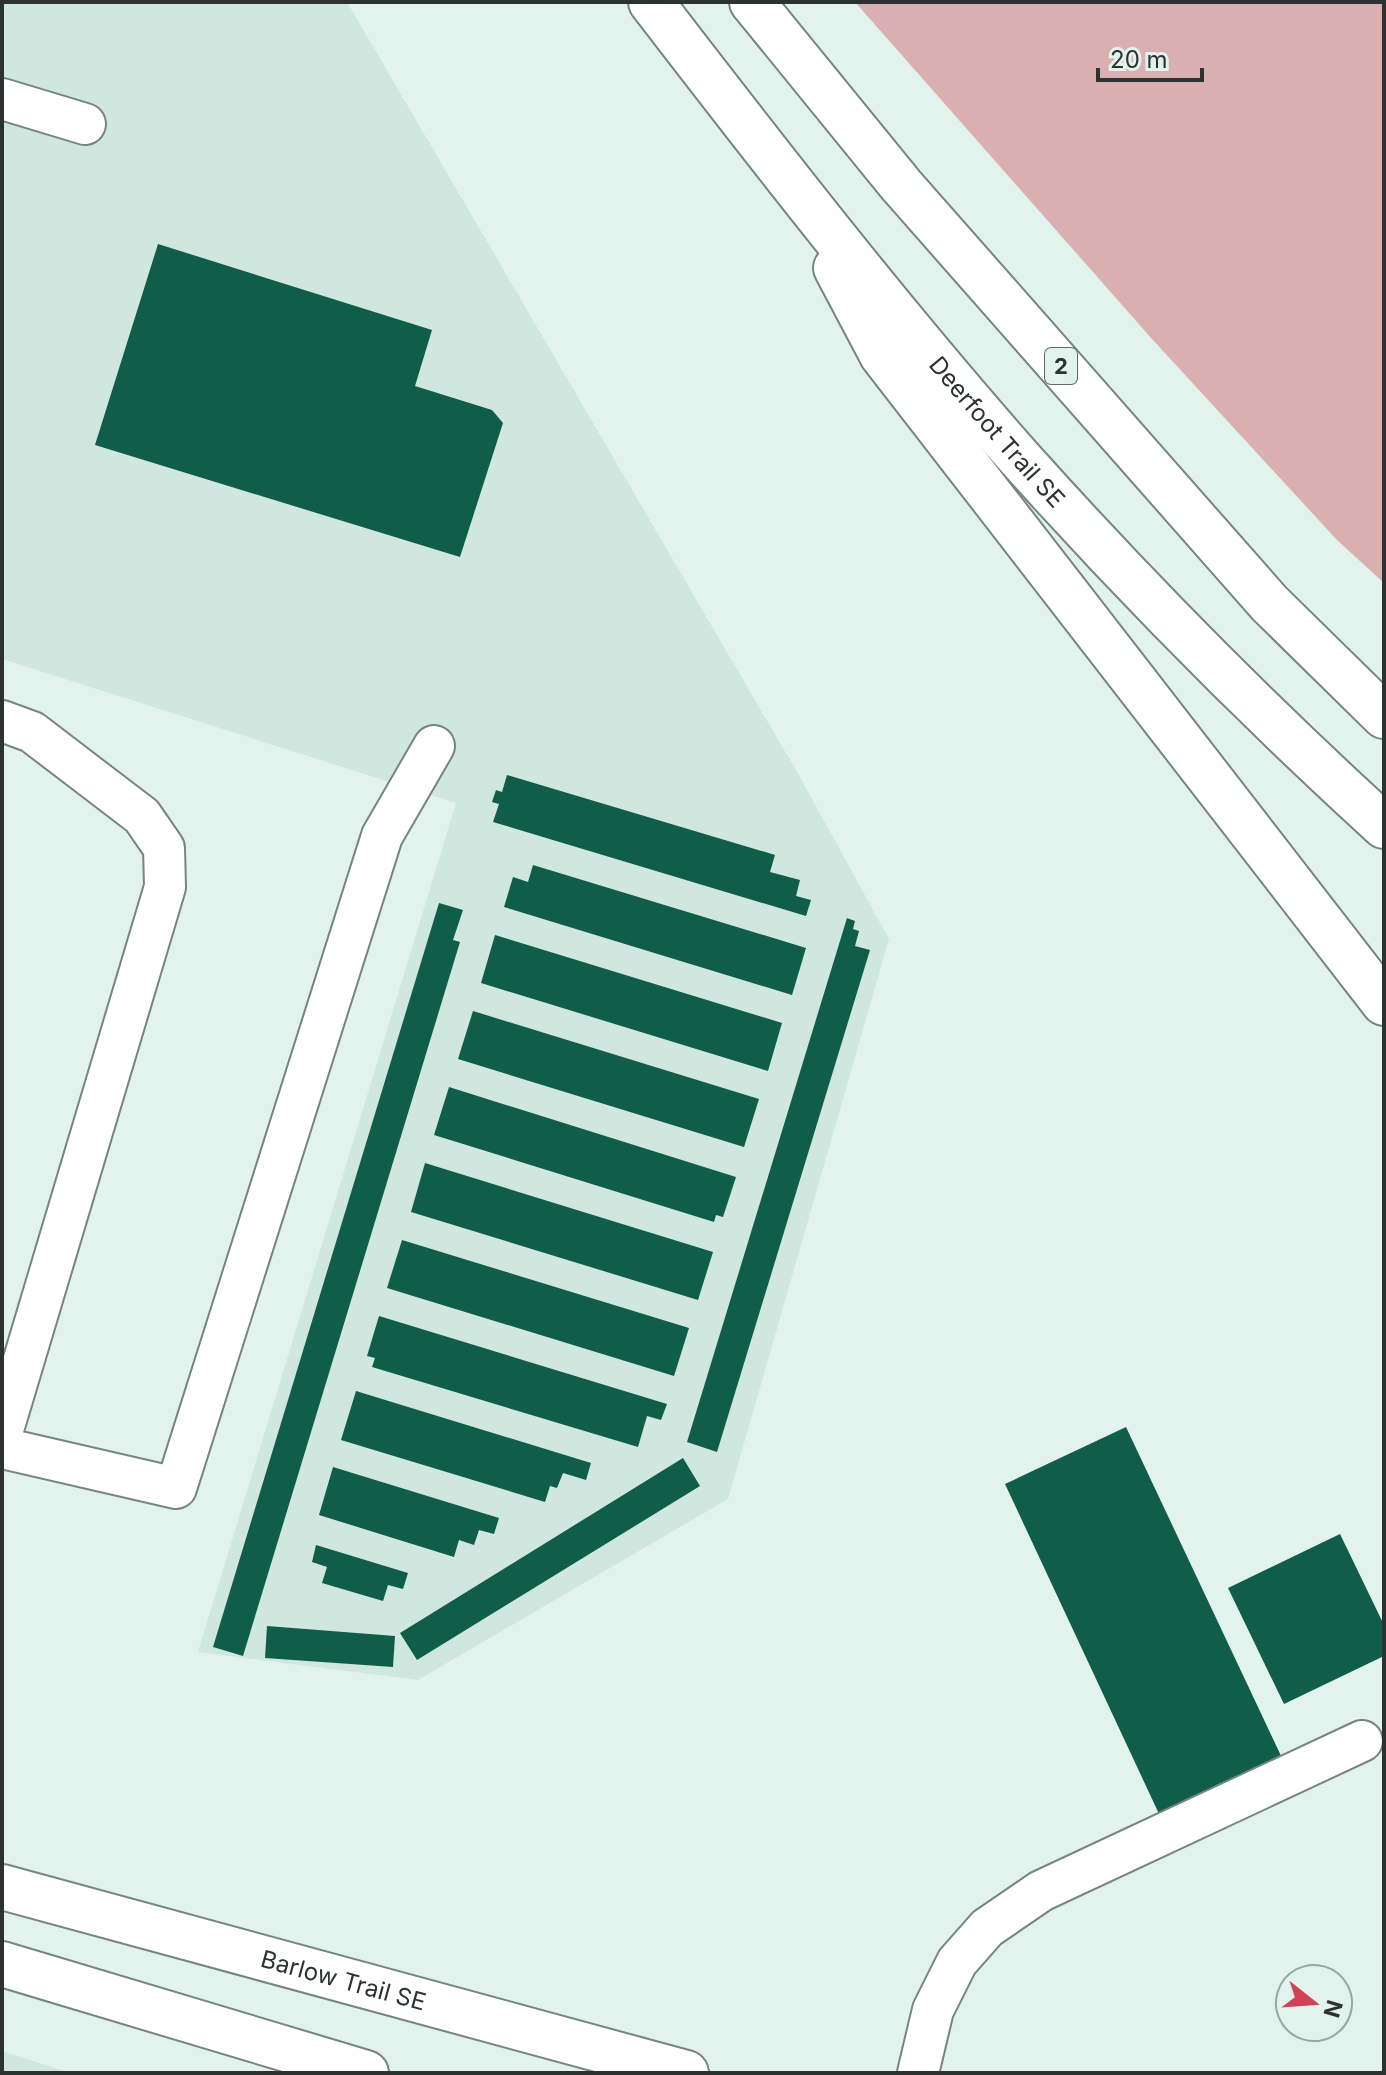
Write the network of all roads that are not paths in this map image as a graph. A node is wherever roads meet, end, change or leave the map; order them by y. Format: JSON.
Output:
{"nodes":[{"id":1,"x":651,"y":2,"type":"edge"},
{"id":2,"x":752,"y":2,"type":"edge"},
{"id":3,"x":2,"y":99,"type":"edge"},
{"id":4,"x":85,"y":124,"type":"dead end"},
{"id":5,"x":791,"y":185,"type":"junction"},
{"id":6,"x":1269,"y":603,"type":"junction"},
{"id":7,"x":1384,"y":690,"type":"edge"},
{"id":8,"x":1384,"y":716,"type":"edge"},
{"id":9,"x":2,"y":721,"type":"edge"},
{"id":10,"x":434,"y":746,"type":"dead end"},
{"id":11,"x":1384,"y":826,"type":"edge"},
{"id":12,"x":1384,"y":1003,"type":"edge"},
{"id":13,"x":2,"y":1433,"type":"edge"},
{"id":14,"x":2,"y":1448,"type":"edge"},
{"id":15,"x":1362,"y":1741,"type":"dead end"},
{"id":16,"x":2,"y":1887,"type":"edge"},
{"id":17,"x":2,"y":1964,"type":"edge"},
{"id":18,"x":366,"y":2073,"type":"edge"},
{"id":19,"x":686,"y":2073,"type":"edge"},
{"id":20,"x":918,"y":2073,"type":"edge"}],
"edges":[{"from":1,"to":5,"type":"main road","name":"Deerfoot Trail SE"},
{"from":2,"to":6,"type":"main road","number":"2"},
{"from":3,"to":4,"type":"street"},
{"from":5,"to":11,"type":"main road","name":"Deerfoot Trail SE"},
{"from":5,"to":12,"type":"main road"},
{"from":6,"to":7,"type":"main road"},
{"from":6,"to":8,"type":"main road","number":"2"},
{"from":9,"to":13,"type":"street"},
{"from":10,"to":14,"type":"street"},
{"from":15,"to":20,"type":"street"},
{"from":16,"to":19,"type":"main road","name":"Barlow Trail SE"},
{"from":17,"to":18,"type":"main road"}]}
